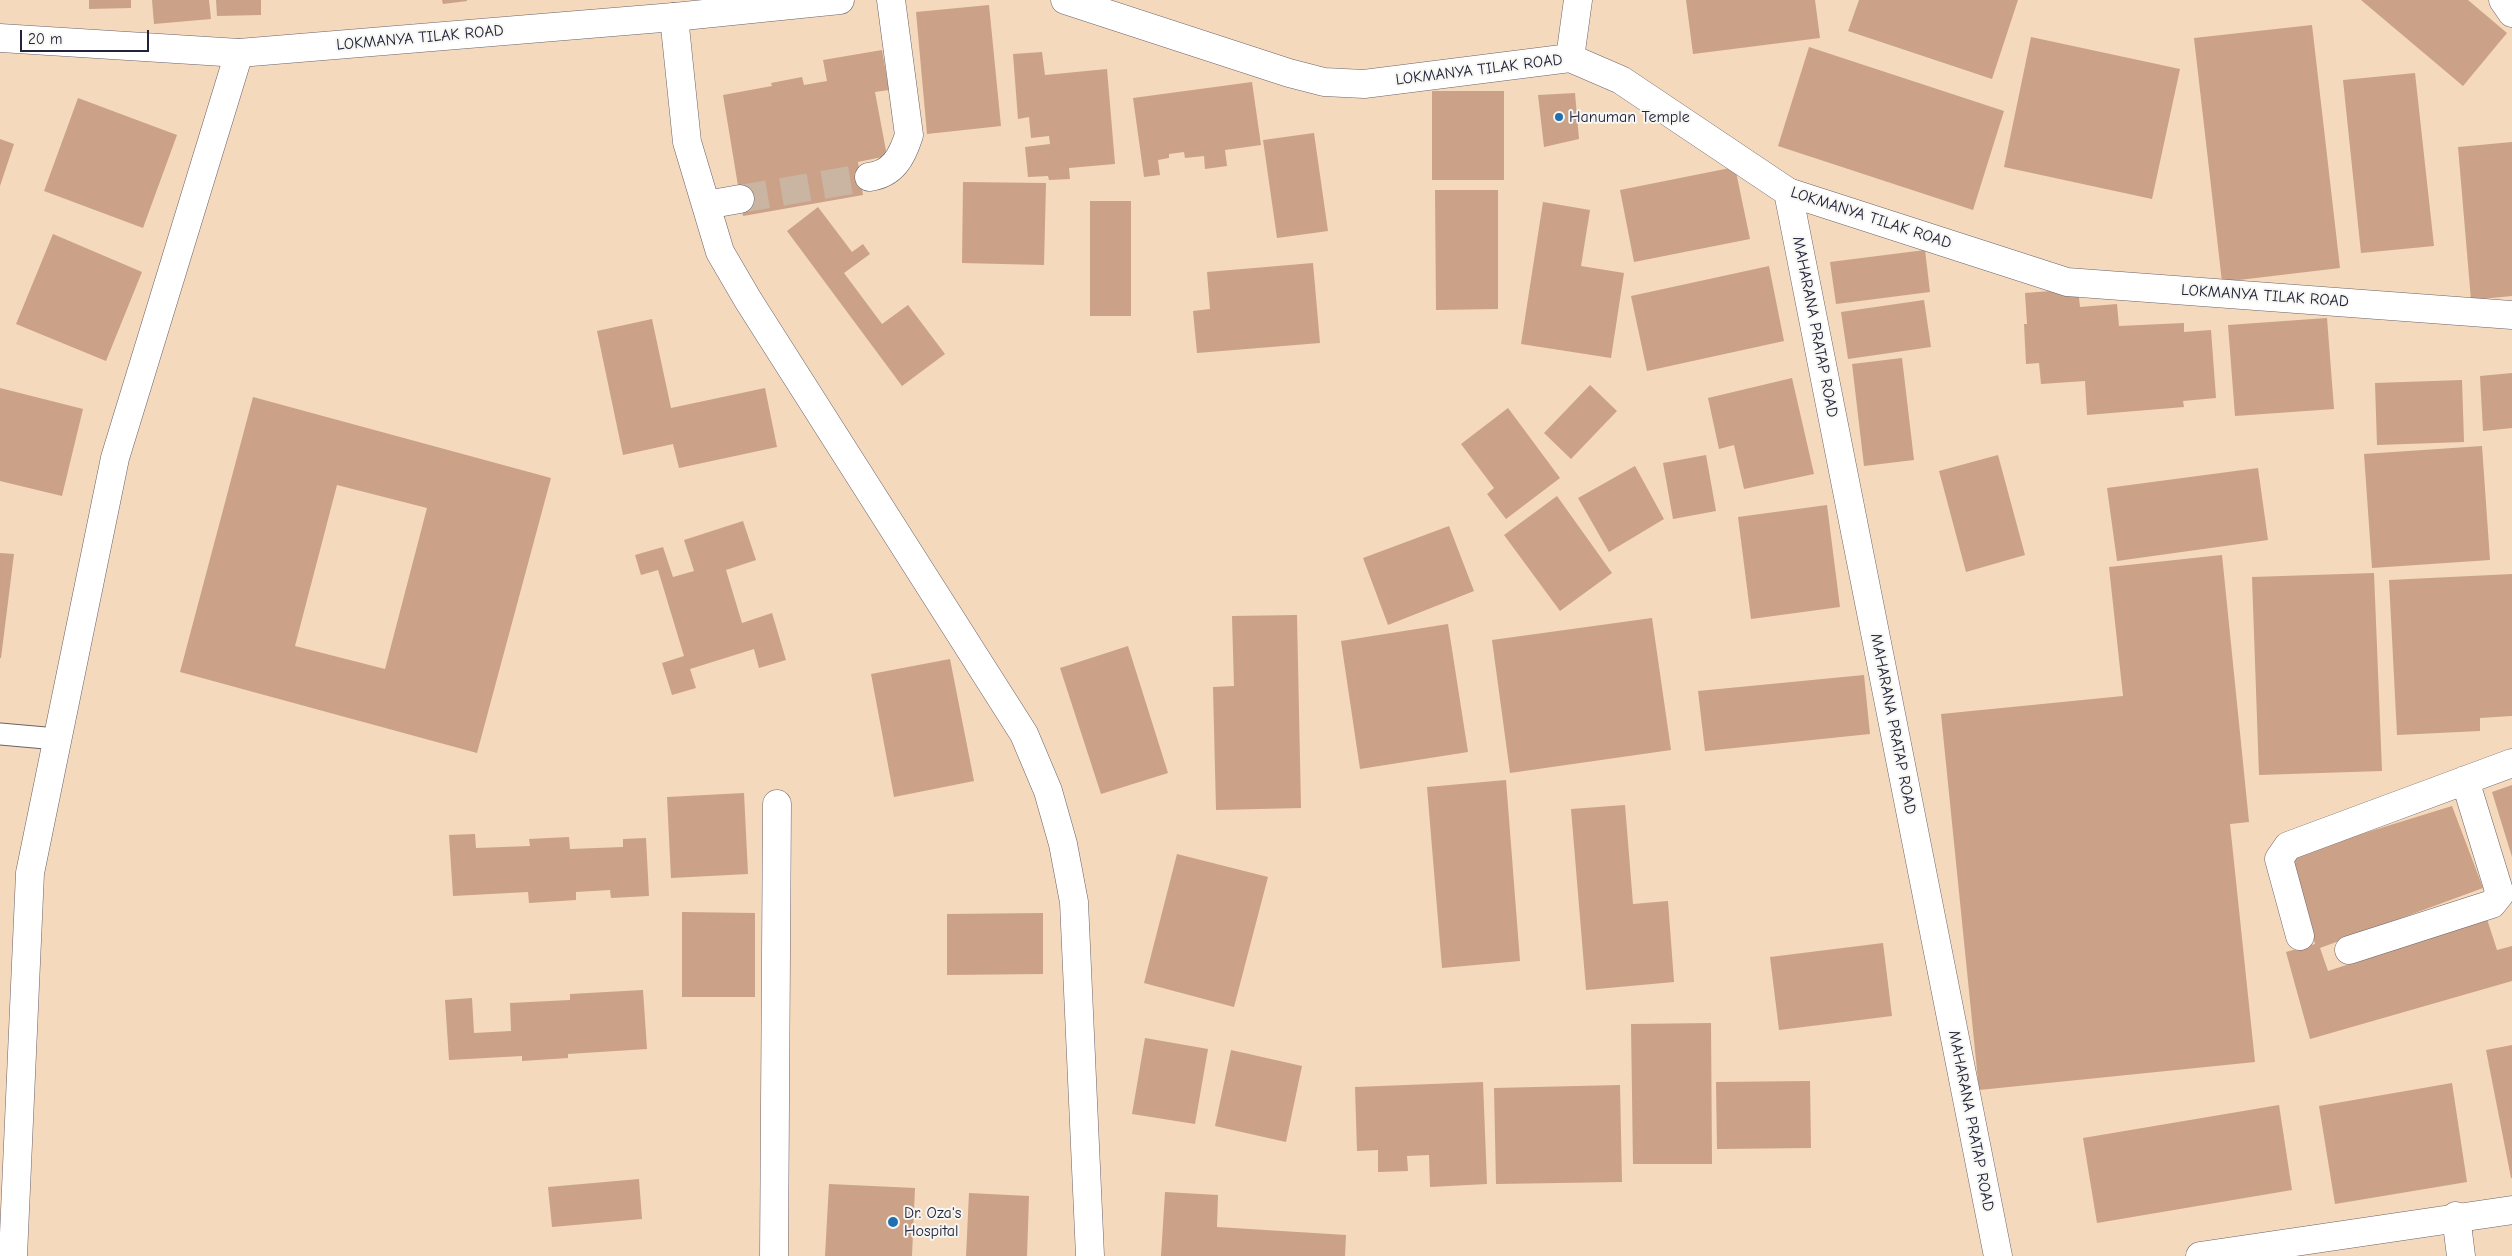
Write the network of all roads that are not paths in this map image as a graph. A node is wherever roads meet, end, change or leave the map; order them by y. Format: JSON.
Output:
{"nodes":[{"id":1,"x":840,"y":0,"type":"edge"},
{"id":2,"x":891,"y":0,"type":"edge"},
{"id":3,"x":1065,"y":0,"type":"edge"},
{"id":4,"x":1578,"y":0,"type":"edge"},
{"id":5,"x":2503,"y":0,"type":"edge"},
{"id":6,"x":2512,"y":12,"type":"edge"},
{"id":7,"x":674,"y":17,"type":"junction"},
{"id":8,"x":0,"y":38,"type":"edge"},
{"id":9,"x":239,"y":52,"type":"junction"},
{"id":10,"x":1570,"y":58,"type":"junction"},
{"id":11,"x":869,"y":177,"type":"tunnel mouth"},
{"id":12,"x":1788,"y":192,"type":"junction"},
{"id":13,"x":740,"y":199,"type":"tunnel mouth"},
{"id":14,"x":706,"y":205,"type":"junction"},
{"id":15,"x":2512,"y":315,"type":"edge"},
{"id":16,"x":0,"y":734,"type":"edge"},
{"id":17,"x":57,"y":739,"type":"junction"},
{"id":18,"x":2512,"y":763,"type":"edge"},
{"id":19,"x":2465,"y":780,"type":"junction"},
{"id":20,"x":776,"y":804,"type":"dead end"},
{"id":21,"x":2300,"y":936,"type":"dead end"},
{"id":22,"x":2348,"y":950,"type":"dead end"},
{"id":23,"x":11,"y":1051,"type":"edge"},
{"id":24,"x":2512,"y":1210,"type":"edge"},
{"id":25,"x":2456,"y":1216,"type":"junction"},
{"id":26,"x":13,"y":1256,"type":"edge"},
{"id":27,"x":774,"y":1256,"type":"edge"},
{"id":28,"x":1090,"y":1256,"type":"edge"},
{"id":29,"x":1998,"y":1256,"type":"edge"},
{"id":30,"x":2200,"y":1256,"type":"edge"},
{"id":31,"x":2461,"y":1256,"type":"edge"}],
"edges":[{"from":1,"to":7,"type":"street","name":"LOKMANYA TILAK ROAD"},
{"from":2,"to":11,"type":"street"},
{"from":3,"to":10,"type":"street","name":"LOKMANYA TILAK ROAD"},
{"from":4,"to":10,"type":"street"},
{"from":5,"to":6,"type":"street"},
{"from":7,"to":9,"type":"street","name":"LOKMANYA TILAK ROAD"},
{"from":7,"to":14,"type":"street"},
{"from":8,"to":9,"type":"street","name":"LOKMANYA TILAK ROAD"},
{"from":9,"to":17,"type":"street"},
{"from":10,"to":12,"type":"street","name":"LOKMANYA TILAK ROAD"},
{"from":12,"to":15,"type":"street","name":"LOKMANYA TILAK ROAD"},
{"from":12,"to":29,"type":"street","name":"MAHARANA PRATAP ROAD"},
{"from":13,"to":14,"type":"street"},
{"from":14,"to":28,"type":"street"},
{"from":16,"to":17,"type":"lane"},
{"from":17,"to":23,"type":"street"},
{"from":18,"to":19,"type":"street"},
{"from":19,"to":21,"type":"street"},
{"from":19,"to":22,"type":"street"},
{"from":20,"to":27,"type":"street"},
{"from":23,"to":26,"type":"street"},
{"from":24,"to":25,"type":"street"},
{"from":25,"to":30,"type":"street"},
{"from":25,"to":31,"type":"street"}]}
